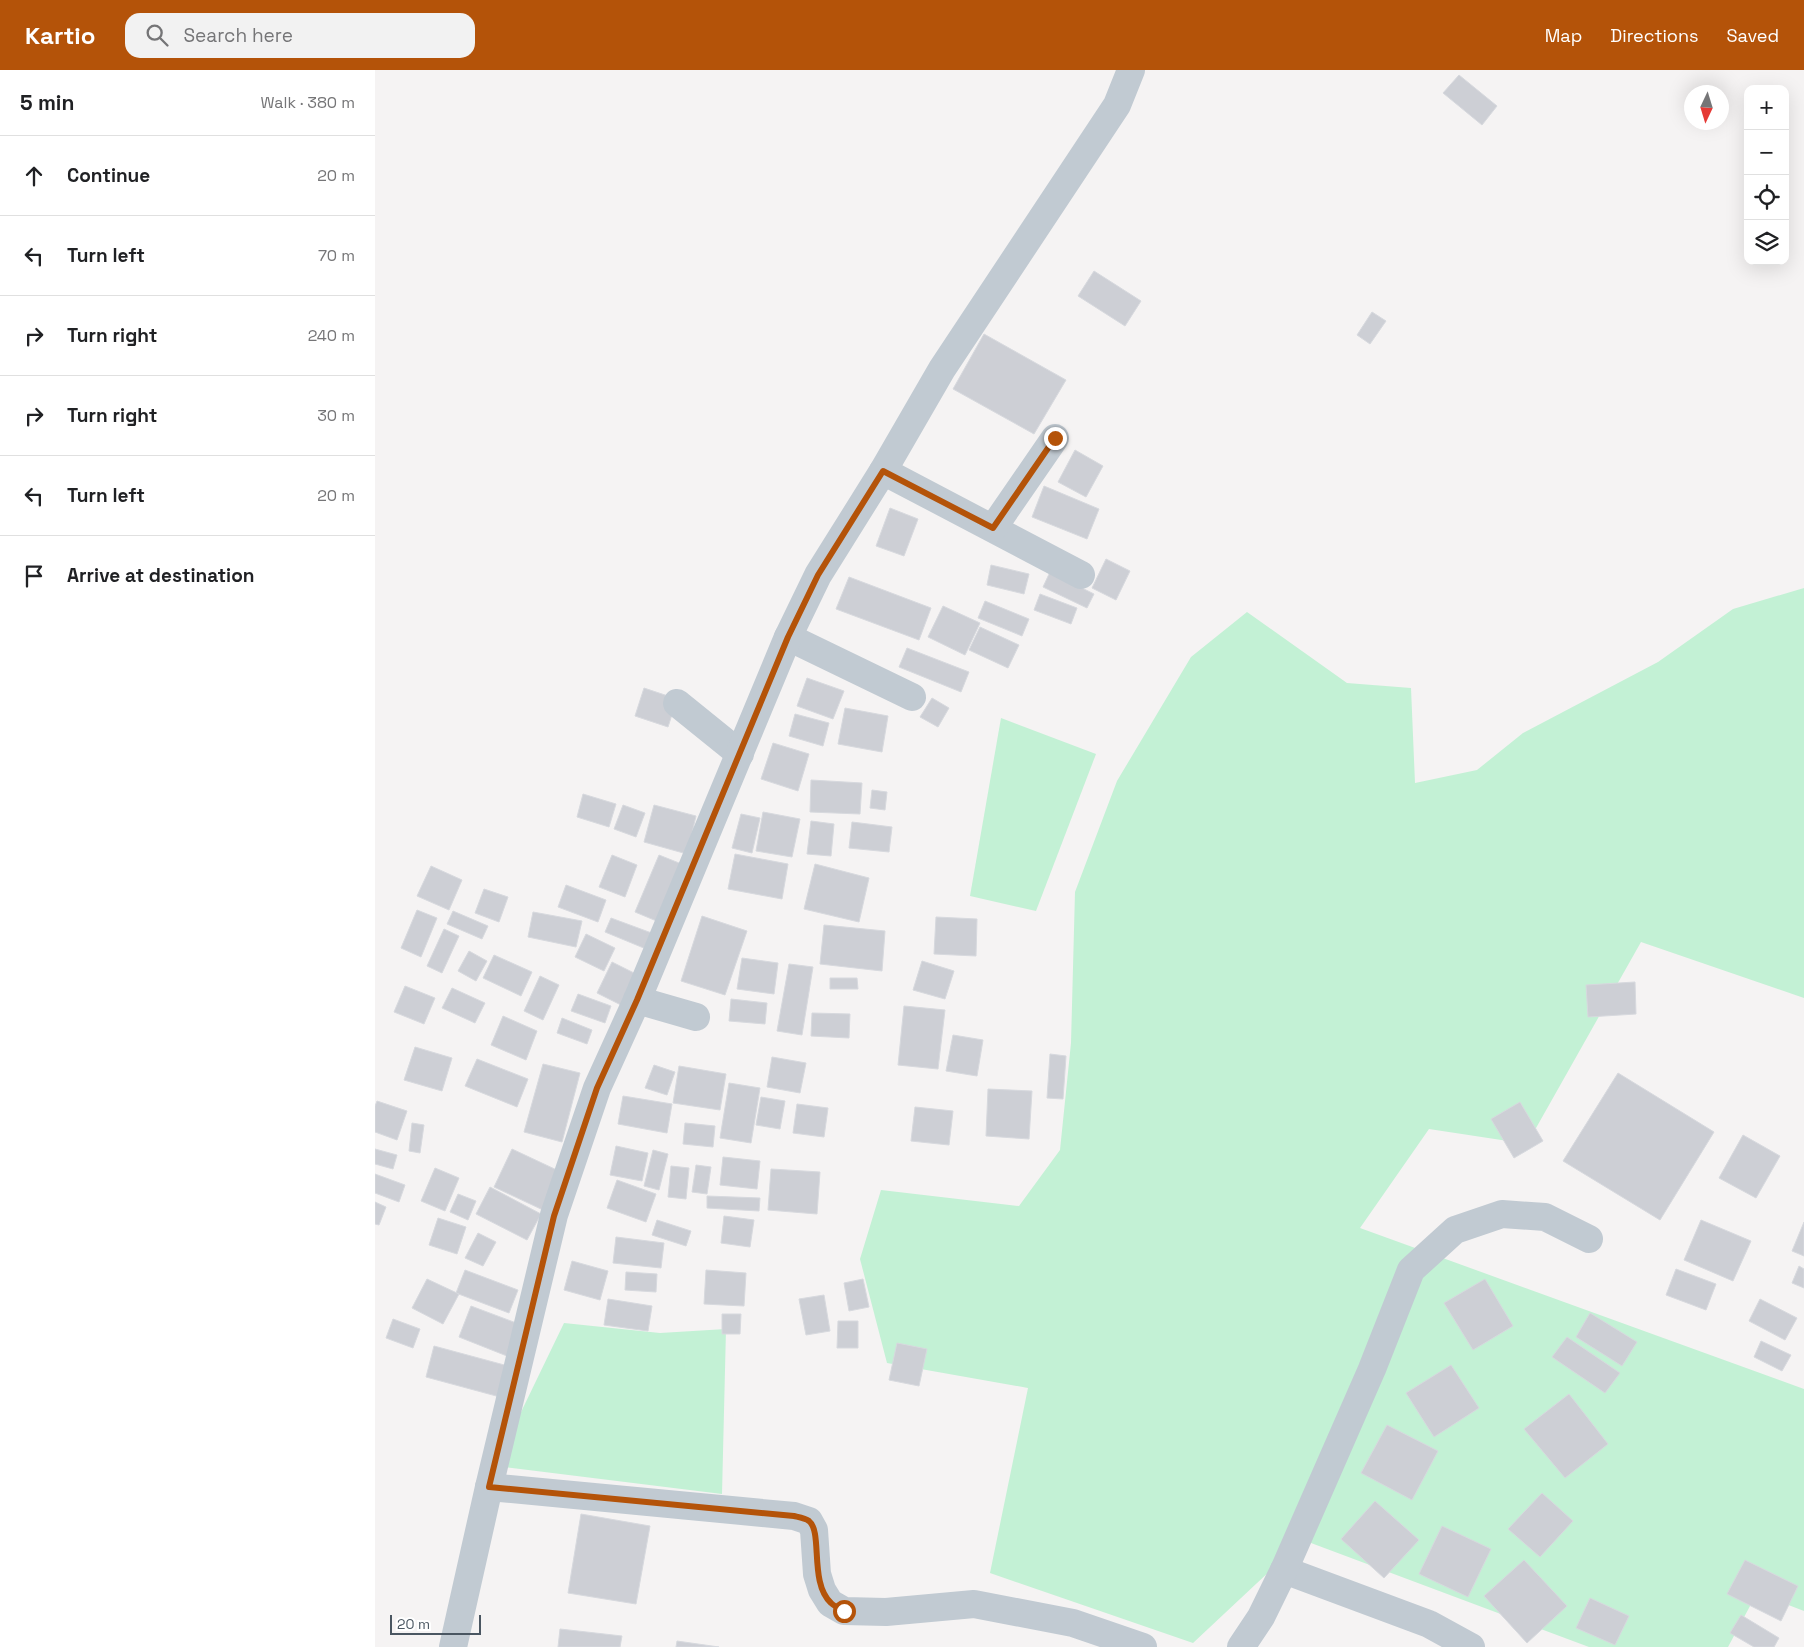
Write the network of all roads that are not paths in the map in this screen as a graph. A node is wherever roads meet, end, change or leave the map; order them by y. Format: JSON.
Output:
{"nodes":[{"id":1,"x":1131,"y":70,"type":"edge"},
{"id":2,"x":1055,"y":438,"type":"dead end"},
{"id":3,"x":883,"y":471,"type":"junction"},
{"id":4,"x":993,"y":528,"type":"junction"},
{"id":5,"x":1081,"y":575,"type":"dead end"},
{"id":6,"x":788,"y":637,"type":"junction"},
{"id":7,"x":912,"y":697,"type":"dead end"},
{"id":8,"x":677,"y":703,"type":"dead end"},
{"id":9,"x":740,"y":754,"type":"junction"},
{"id":10,"x":637,"y":1000,"type":"junction"},
{"id":11,"x":696,"y":1017,"type":"dead end"},
{"id":12,"x":1589,"y":1239,"type":"dead end"},
{"id":13,"x":489,"y":1487,"type":"junction"},
{"id":14,"x":1284,"y":1570,"type":"junction"},
{"id":15,"x":453,"y":1647,"type":"edge"},
{"id":16,"x":1143,"y":1647,"type":"edge"},
{"id":17,"x":1241,"y":1647,"type":"edge"},
{"id":18,"x":1471,"y":1647,"type":"edge"}],
"edges":[{"from":1,"to":3,"type":"street"},
{"from":2,"to":4,"type":"street"},
{"from":3,"to":4,"type":"street"},
{"from":3,"to":6,"type":"street"},
{"from":4,"to":5,"type":"street"},
{"from":6,"to":7,"type":"street"},
{"from":6,"to":9,"type":"street"},
{"from":8,"to":9,"type":"street"},
{"from":9,"to":10,"type":"street"},
{"from":10,"to":11,"type":"street"},
{"from":10,"to":13,"type":"street"},
{"from":12,"to":14,"type":"street"},
{"from":13,"to":15,"type":"street"},
{"from":13,"to":16,"type":"street"},
{"from":14,"to":17,"type":"street"},
{"from":14,"to":18,"type":"street"}]}
